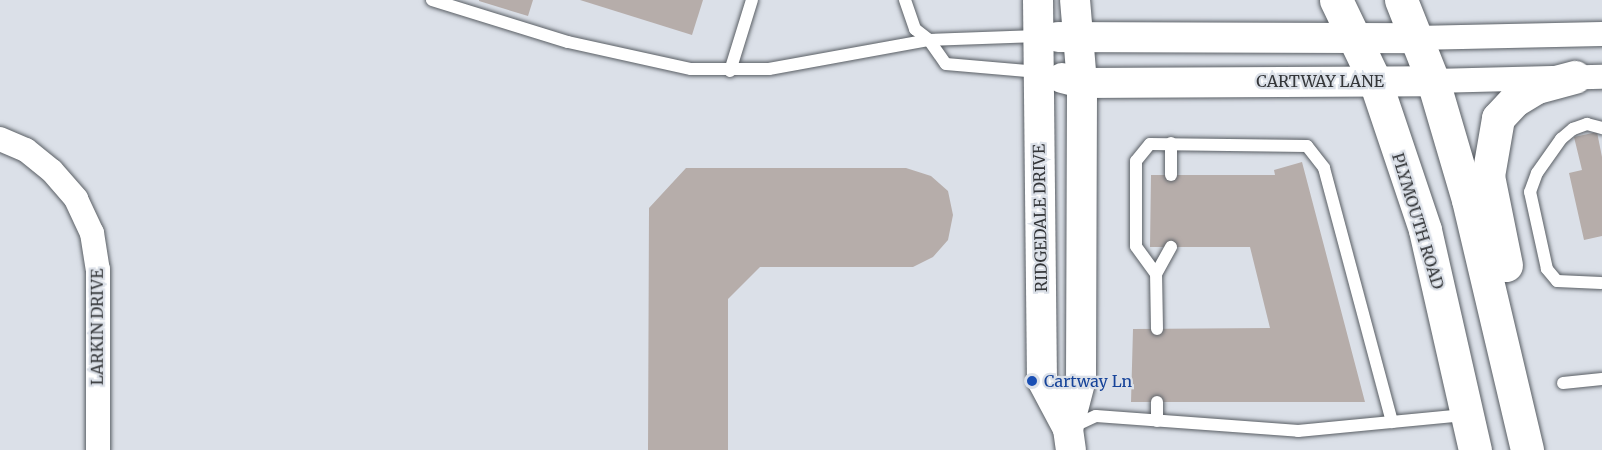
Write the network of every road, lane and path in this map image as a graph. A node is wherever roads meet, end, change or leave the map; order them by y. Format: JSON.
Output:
{"nodes":[{"id":1,"x":432,"y":0,"type":"edge"},
{"id":2,"x":753,"y":0,"type":"edge"},
{"id":3,"x":905,"y":0,"type":"edge"},
{"id":4,"x":1038,"y":0,"type":"edge"},
{"id":5,"x":1075,"y":0,"type":"edge"},
{"id":6,"x":1336,"y":0,"type":"edge"},
{"id":7,"x":1401,"y":0,"type":"edge"},
{"id":8,"x":1602,"y":34,"type":"edge"},
{"id":9,"x":1038,"y":36,"type":"junction"},
{"id":10,"x":1352,"y":36,"type":"junction"},
{"id":11,"x":1079,"y":38,"type":"junction"},
{"id":12,"x":1415,"y":38,"type":"junction"},
{"id":13,"x":929,"y":40,"type":"junction"},
{"id":14,"x":730,"y":71,"type":"junction"},
{"id":15,"x":1039,"y":72,"type":"junction"},
{"id":16,"x":1589,"y":77,"type":"edge"},
{"id":17,"x":1375,"y":81,"type":"junction"},
{"id":18,"x":1434,"y":81,"type":"junction"},
{"id":19,"x":1082,"y":83,"type":"junction"},
{"id":20,"x":1602,"y":128,"type":"edge"},
{"id":21,"x":0,"y":139,"type":"edge"},
{"id":22,"x":1171,"y":144,"type":"junction"},
{"id":23,"x":1171,"y":175,"type":"dead end"},
{"id":24,"x":1171,"y":247,"type":"dead end"},
{"id":25,"x":1156,"y":274,"type":"junction"},
{"id":26,"x":1602,"y":286,"type":"edge"},
{"id":27,"x":1157,"y":329,"type":"dead end"},
{"id":28,"x":1602,"y":379,"type":"edge"},
{"id":29,"x":1563,"y":383,"type":"dead end"},
{"id":30,"x":1157,"y":402,"type":"dead end"},
{"id":31,"x":1468,"y":414,"type":"junction"},
{"id":32,"x":1157,"y":421,"type":"junction"},
{"id":33,"x":1392,"y":422,"type":"junction"},
{"id":34,"x":1069,"y":440,"type":"edge"},
{"id":35,"x":98,"y":450,"type":"edge"},
{"id":36,"x":1475,"y":450,"type":"edge"},
{"id":37,"x":1527,"y":450,"type":"edge"}],
"edges":[{"from":1,"to":14,"type":"lane"},
{"from":2,"to":14,"type":"lane"},
{"from":3,"to":13,"type":"lane"},
{"from":4,"to":9,"type":"street","name":"RIDGEDALE DRIVE"},
{"from":5,"to":11,"type":"street"},
{"from":6,"to":10,"type":"main road","name":"PLYMOUTH ROAD"},
{"from":7,"to":12,"type":"main road"},
{"from":8,"to":12,"type":"street"},
{"from":9,"to":11,"type":"street"},
{"from":9,"to":13,"type":"lane"},
{"from":9,"to":15,"type":"street","name":"RIDGEDALE DRIVE"},
{"from":10,"to":11,"type":"street"},
{"from":10,"to":12,"type":"street"},
{"from":10,"to":17,"type":"main road","name":"PLYMOUTH ROAD"},
{"from":11,"to":19,"type":"street"},
{"from":12,"to":18,"type":"main road"},
{"from":13,"to":14,"type":"lane"},
{"from":13,"to":15,"type":"lane"},
{"from":15,"to":19,"type":"street","name":"CARTWAY LANE"},
{"from":15,"to":34,"type":"street","name":"RIDGEDALE DRIVE"},
{"from":16,"to":18,"type":"street","name":"CARTWAY LANE"},
{"from":16,"to":37,"type":"main road"},
{"from":17,"to":18,"type":"street","name":"CARTWAY LANE"},
{"from":17,"to":19,"type":"street","name":"CARTWAY LANE"},
{"from":17,"to":31,"type":"main road","name":"PLYMOUTH ROAD"},
{"from":18,"to":37,"type":"main road"},
{"from":19,"to":34,"type":"street"},
{"from":20,"to":26,"type":"lane"},
{"from":21,"to":35,"type":"street","name":"LARKIN DRIVE"},
{"from":22,"to":23,"type":"lane"},
{"from":22,"to":25,"type":"lane"},
{"from":22,"to":33,"type":"lane"},
{"from":24,"to":25,"type":"lane"},
{"from":25,"to":27,"type":"lane"},
{"from":28,"to":29,"type":"lane"},
{"from":30,"to":32,"type":"lane"},
{"from":31,"to":33,"type":"lane"},
{"from":31,"to":36,"type":"main road","name":"PLYMOUTH ROAD"},
{"from":32,"to":33,"type":"lane"},
{"from":32,"to":34,"type":"lane"}]}
